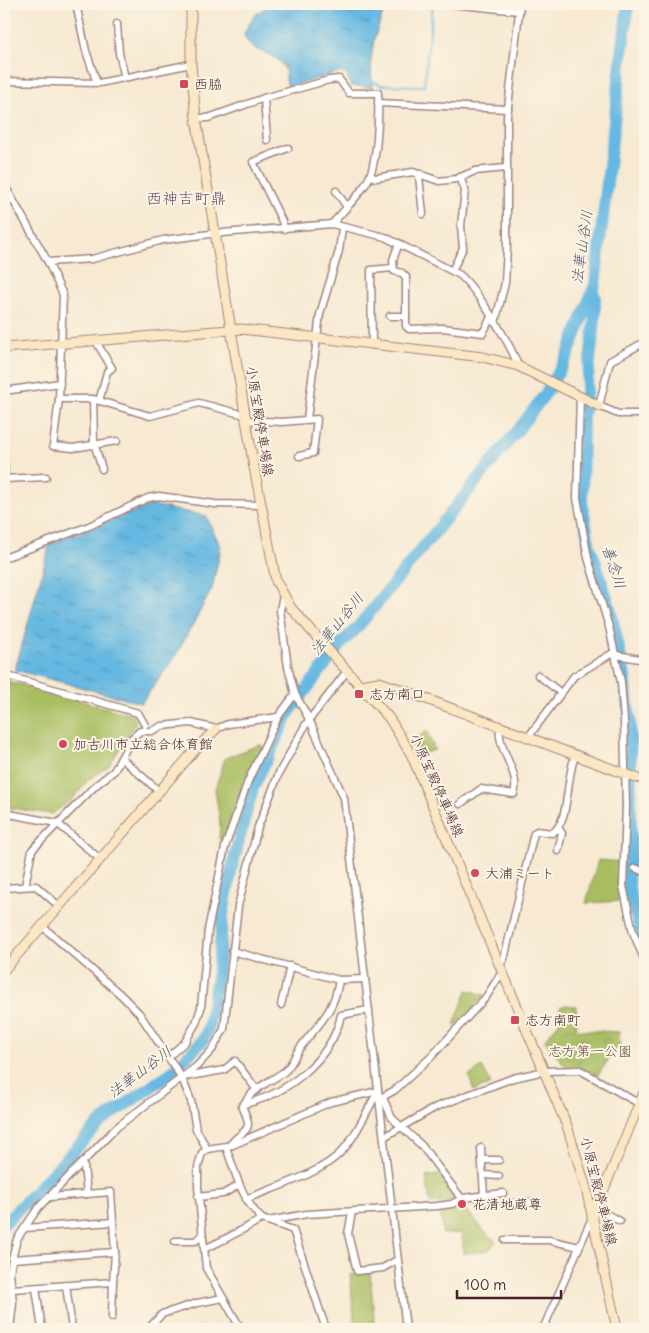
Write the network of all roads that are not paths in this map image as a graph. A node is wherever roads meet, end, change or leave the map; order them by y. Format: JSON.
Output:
{"nodes":[{"id":1,"x":76,"y":4,"type":"edge"},
{"id":2,"x":191,"y":4,"type":"edge"},
{"id":3,"x":452,"y":4,"type":"edge"},
{"id":4,"x":520,"y":7,"type":"edge"},
{"id":5,"x":117,"y":24,"type":"dead end"},
{"id":6,"x":191,"y":64,"type":"junction"},
{"id":7,"x":125,"y":78,"type":"junction"},
{"id":8,"x":4,"y":81,"type":"edge"},
{"id":9,"x":97,"y":83,"type":"junction"},
{"id":10,"x":264,"y":98,"type":"junction"},
{"id":11,"x":378,"y":103,"type":"junction"},
{"id":12,"x":508,"y":109,"type":"junction"},
{"id":13,"x":196,"y":118,"type":"junction"},
{"id":14,"x":268,"y":140,"type":"dead end"},
{"id":15,"x":288,"y":148,"type":"dead end"},
{"id":16,"x":506,"y":168,"type":"junction"},
{"id":17,"x":421,"y":174,"type":"junction"},
{"id":18,"x":370,"y":176,"type":"junction"},
{"id":19,"x":460,"y":177,"type":"junction"},
{"id":20,"x":4,"y":184,"type":"edge"},
{"id":21,"x":336,"y":190,"type":"dead end"},
{"id":22,"x":347,"y":207,"type":"junction"},
{"id":23,"x":423,"y":214,"type":"dead end"},
{"id":24,"x":332,"y":224,"type":"junction"},
{"id":25,"x":342,"y":228,"type":"junction"},
{"id":26,"x":284,"y":229,"type":"junction"},
{"id":27,"x":215,"y":234,"type":"junction"},
{"id":28,"x":399,"y":243,"type":"junction"},
{"id":29,"x":48,"y":262,"type":"junction"},
{"id":30,"x":393,"y":268,"type":"junction"},
{"id":31,"x":452,"y":271,"type":"junction"},
{"id":32,"x":390,"y":316,"type":"dead end"},
{"id":33,"x":406,"y":316,"type":"junction"},
{"id":34,"x":491,"y":317,"type":"junction"},
{"id":35,"x":495,"y":323,"type":"junction"},
{"id":36,"x":232,"y":330,"type":"junction"},
{"id":37,"x":316,"y":338,"type":"junction"},
{"id":38,"x":95,"y":340,"type":"junction"},
{"id":39,"x":62,"y":342,"type":"junction"},
{"id":40,"x":645,"y":342,"type":"edge"},
{"id":41,"x":372,"y":345,"type":"junction"},
{"id":42,"x":4,"y":348,"type":"edge"},
{"id":43,"x":518,"y":366,"type":"junction"},
{"id":44,"x":60,"y":383,"type":"junction"},
{"id":45,"x":4,"y":391,"type":"edge"},
{"id":46,"x":581,"y":396,"type":"junction"},
{"id":47,"x":59,"y":399,"type":"junction"},
{"id":48,"x":96,"y":400,"type":"junction"},
{"id":49,"x":597,"y":404,"type":"junction"},
{"id":50,"x":645,"y":414,"type":"edge"},
{"id":51,"x":246,"y":418,"type":"junction"},
{"id":52,"x":306,"y":419,"type":"junction"},
{"id":53,"x":117,"y":442,"type":"dead end"},
{"id":54,"x":95,"y":446,"type":"junction"},
{"id":55,"x":299,"y":456,"type":"dead end"},
{"id":56,"x":4,"y":460,"type":"edge"},
{"id":57,"x":102,"y":469,"type":"dead end"},
{"id":58,"x":46,"y":477,"type":"dead end"},
{"id":59,"x":5,"y":479,"type":"edge"},
{"id":60,"x":260,"y":505,"type":"junction"},
{"id":61,"x":4,"y":558,"type":"edge"},
{"id":62,"x":283,"y":596,"type":"junction"},
{"id":63,"x":616,"y":655,"type":"junction"},
{"id":64,"x":645,"y":660,"type":"edge"},
{"id":65,"x":346,"y":669,"type":"junction"},
{"id":66,"x":538,"y":675,"type":"dead end"},
{"id":67,"x":4,"y":676,"type":"edge"},
{"id":68,"x":360,"y":685,"type":"junction"},
{"id":69,"x":561,"y":693,"type":"junction"},
{"id":70,"x":295,"y":694,"type":"junction"},
{"id":71,"x":278,"y":717,"type":"junction"},
{"id":72,"x":309,"y":719,"type":"junction"},
{"id":73,"x":146,"y":725,"type":"dead end"},
{"id":74,"x":500,"y":726,"type":"junction"},
{"id":75,"x":216,"y":729,"type":"junction"},
{"id":76,"x":529,"y":736,"type":"junction"},
{"id":77,"x":576,"y":754,"type":"junction"},
{"id":78,"x":121,"y":758,"type":"junction"},
{"id":79,"x":624,"y":774,"type":"junction"},
{"id":80,"x":641,"y":780,"type":"edge"},
{"id":81,"x":159,"y":791,"type":"junction"},
{"id":82,"x":460,"y":804,"type":"dead end"},
{"id":83,"x":4,"y":813,"type":"edge"},
{"id":84,"x":58,"y":823,"type":"junction"},
{"id":85,"x":558,"y":828,"type":"junction"},
{"id":86,"x":558,"y":851,"type":"dead end"},
{"id":87,"x":100,"y":859,"type":"junction"},
{"id":88,"x":635,"y":868,"type":"dead end"},
{"id":89,"x":645,"y":872,"type":"edge"},
{"id":90,"x":25,"y":886,"type":"junction"},
{"id":91,"x":4,"y":888,"type":"edge"},
{"id":92,"x":59,"y":906,"type":"junction"},
{"id":93,"x":42,"y":926,"type":"junction"},
{"id":94,"x":232,"y":951,"type":"junction"},
{"id":95,"x":645,"y":961,"type":"edge"},
{"id":96,"x":290,"y":966,"type":"junction"},
{"id":97,"x":501,"y":969,"type":"junction"},
{"id":98,"x":4,"y":970,"type":"edge"},
{"id":99,"x":365,"y":979,"type":"junction"},
{"id":100,"x":339,"y":980,"type":"junction"},
{"id":101,"x":281,"y":1006,"type":"dead end"},
{"id":102,"x":369,"y":1010,"type":"junction"},
{"id":103,"x":168,"y":1057,"type":"junction"},
{"id":104,"x":544,"y":1071,"type":"junction"},
{"id":105,"x":182,"y":1078,"type":"junction"},
{"id":106,"x":257,"y":1090,"type":"junction"},
{"id":107,"x":645,"y":1090,"type":"edge"},
{"id":108,"x":380,"y":1096,"type":"junction"},
{"id":109,"x":244,"y":1104,"type":"junction"},
{"id":110,"x":642,"y":1105,"type":"edge"},
{"id":111,"x":402,"y":1126,"type":"junction"},
{"id":112,"x":384,"y":1137,"type":"junction"},
{"id":113,"x":228,"y":1146,"type":"junction"},
{"id":114,"x":481,"y":1148,"type":"dead end"},
{"id":115,"x":207,"y":1149,"type":"junction"},
{"id":116,"x":482,"y":1160,"type":"junction"},
{"id":117,"x":499,"y":1160,"type":"dead end"},
{"id":118,"x":84,"y":1167,"type":"dead end"},
{"id":119,"x":482,"y":1175,"type":"junction"},
{"id":120,"x":499,"y":1176,"type":"dead end"},
{"id":121,"x":240,"y":1185,"type":"junction"},
{"id":122,"x":503,"y":1193,"type":"dead end"},
{"id":123,"x":87,"y":1194,"type":"junction"},
{"id":124,"x":50,"y":1196,"type":"junction"},
{"id":125,"x":484,"y":1196,"type":"junction"},
{"id":126,"x":198,"y":1197,"type":"junction"},
{"id":127,"x":246,"y":1199,"type":"junction"},
{"id":128,"x":462,"y":1200,"type":"junction"},
{"id":129,"x":532,"y":1202,"type":"dead end"},
{"id":130,"x":504,"y":1204,"type":"dead end"},
{"id":131,"x":596,"y":1209,"type":"junction"},
{"id":132,"x":392,"y":1210,"type":"junction"},
{"id":133,"x":352,"y":1212,"type":"junction"},
{"id":134,"x":592,"y":1218,"type":"junction"},
{"id":135,"x":265,"y":1220,"type":"junction"},
{"id":136,"x":620,"y":1221,"type":"dead end"},
{"id":137,"x":114,"y":1222,"type":"junction"},
{"id":138,"x":25,"y":1228,"type":"junction"},
{"id":139,"x":202,"y":1236,"type":"junction"},
{"id":140,"x":505,"y":1240,"type":"dead end"},
{"id":141,"x":176,"y":1241,"type":"dead end"},
{"id":142,"x":579,"y":1247,"type":"junction"},
{"id":143,"x":206,"y":1248,"type":"junction"},
{"id":144,"x":115,"y":1252,"type":"junction"},
{"id":145,"x":12,"y":1259,"type":"junction"},
{"id":146,"x":397,"y":1260,"type":"junction"},
{"id":147,"x":113,"y":1282,"type":"junction"},
{"id":148,"x":66,"y":1285,"type":"junction"},
{"id":149,"x":36,"y":1288,"type":"junction"},
{"id":150,"x":12,"y":1289,"type":"junction"},
{"id":151,"x":223,"y":1298,"type":"junction"},
{"id":152,"x":112,"y":1316,"type":"dead end"},
{"id":153,"x":10,"y":1329,"type":"edge"},
{"id":154,"x":42,"y":1329,"type":"edge"},
{"id":155,"x":72,"y":1329,"type":"edge"},
{"id":156,"x":148,"y":1329,"type":"edge"},
{"id":157,"x":241,"y":1329,"type":"edge"},
{"id":158,"x":326,"y":1329,"type":"edge"},
{"id":159,"x":406,"y":1329,"type":"edge"},
{"id":160,"x":543,"y":1329,"type":"edge"},
{"id":161,"x":617,"y":1329,"type":"edge"}],
"edges":[{"from":1,"to":9,"type":"street"},
{"from":2,"to":6,"type":"main road","name":"小原宝殿停車場線"},
{"from":3,"to":4,"type":"street"},
{"from":4,"to":12,"type":"street"},
{"from":5,"to":7,"type":"street"},
{"from":6,"to":7,"type":"street"},
{"from":6,"to":13,"type":"main road","name":"小原宝殿停車場線"},
{"from":7,"to":9,"type":"street"},
{"from":8,"to":9,"type":"street"},
{"from":10,"to":11,"type":"street"},
{"from":10,"to":13,"type":"street"},
{"from":10,"to":14,"type":"street"},
{"from":11,"to":12,"type":"street"},
{"from":11,"to":18,"type":"street"},
{"from":12,"to":16,"type":"street"},
{"from":13,"to":27,"type":"main road","name":"小原宝殿停車場線"},
{"from":15,"to":26,"type":"street"},
{"from":16,"to":19,"type":"street"},
{"from":16,"to":35,"type":"street"},
{"from":17,"to":18,"type":"street"},
{"from":17,"to":19,"type":"street"},
{"from":17,"to":23,"type":"street"},
{"from":18,"to":22,"type":"street"},
{"from":19,"to":31,"type":"street"},
{"from":20,"to":29,"type":"street"},
{"from":21,"to":22,"type":"street"},
{"from":22,"to":24,"type":"street"},
{"from":24,"to":25,"type":"street"},
{"from":24,"to":26,"type":"street"},
{"from":25,"to":28,"type":"street"},
{"from":25,"to":37,"type":"street"},
{"from":26,"to":27,"type":"street"},
{"from":27,"to":29,"type":"street"},
{"from":27,"to":36,"type":"main road","name":"小原宝殿停車場線"},
{"from":28,"to":30,"type":"street"},
{"from":28,"to":31,"type":"street"},
{"from":29,"to":39,"type":"street"},
{"from":30,"to":33,"type":"street"},
{"from":30,"to":41,"type":"street"},
{"from":31,"to":34,"type":"street"},
{"from":32,"to":33,"type":"street"},
{"from":33,"to":34,"type":"street"},
{"from":34,"to":35,"type":"street"},
{"from":35,"to":43,"type":"street"},
{"from":36,"to":37,"type":"main road"},
{"from":36,"to":38,"type":"main road"},
{"from":36,"to":51,"type":"main road","name":"小原宝殿停車場線"},
{"from":37,"to":41,"type":"main road"},
{"from":37,"to":52,"type":"street"},
{"from":38,"to":39,"type":"main road"},
{"from":38,"to":48,"type":"street"},
{"from":39,"to":42,"type":"main road"},
{"from":39,"to":44,"type":"street"},
{"from":40,"to":49,"type":"street"},
{"from":41,"to":43,"type":"main road"},
{"from":43,"to":46,"type":"main road"},
{"from":44,"to":45,"type":"street"},
{"from":44,"to":47,"type":"street"},
{"from":46,"to":49,"type":"main road"},
{"from":46,"to":63,"type":"street"},
{"from":47,"to":48,"type":"street"},
{"from":47,"to":54,"type":"street"},
{"from":48,"to":51,"type":"street"},
{"from":48,"to":54,"type":"street"},
{"from":49,"to":50,"type":"street"},
{"from":51,"to":52,"type":"street"},
{"from":51,"to":60,"type":"main road","name":"小原宝殿停車場線"},
{"from":52,"to":55,"type":"street"},
{"from":53,"to":54,"type":"street"},
{"from":54,"to":57,"type":"street"},
{"from":56,"to":59,"type":"street"},
{"from":58,"to":59,"type":"street"},
{"from":60,"to":61,"type":"street"},
{"from":60,"to":62,"type":"main road","name":"小原宝殿停車場線"},
{"from":62,"to":65,"type":"main road","name":"小原宝殿停車場線"},
{"from":62,"to":70,"type":"street"},
{"from":63,"to":64,"type":"street"},
{"from":63,"to":69,"type":"street"},
{"from":63,"to":79,"type":"street"},
{"from":65,"to":68,"type":"main road","name":"小原宝殿停車場線"},
{"from":65,"to":72,"type":"street"},
{"from":66,"to":69,"type":"street"},
{"from":67,"to":73,"type":"street"},
{"from":68,"to":74,"type":"main road"},
{"from":68,"to":97,"type":"main road","name":"小原宝殿停車場線"},
{"from":69,"to":76,"type":"street"},
{"from":70,"to":71,"type":"street"},
{"from":70,"to":72,"type":"street"},
{"from":71,"to":75,"type":"street"},
{"from":71,"to":103,"type":"street"},
{"from":72,"to":94,"type":"street"},
{"from":72,"to":99,"type":"street"},
{"from":74,"to":76,"type":"main road"},
{"from":74,"to":82,"type":"street"},
{"from":75,"to":78,"type":"street"},
{"from":75,"to":81,"type":"main road"},
{"from":76,"to":77,"type":"main road"},
{"from":77,"to":79,"type":"main road"},
{"from":77,"to":85,"type":"street"},
{"from":78,"to":81,"type":"street"},
{"from":78,"to":84,"type":"street"},
{"from":79,"to":80,"type":"main road"},
{"from":79,"to":95,"type":"street"},
{"from":81,"to":87,"type":"main road"},
{"from":83,"to":84,"type":"street"},
{"from":84,"to":87,"type":"street"},
{"from":84,"to":90,"type":"street"},
{"from":85,"to":86,"type":"street"},
{"from":85,"to":97,"type":"street"},
{"from":87,"to":92,"type":"main road"},
{"from":88,"to":89,"type":"street"},
{"from":90,"to":91,"type":"street"},
{"from":90,"to":92,"type":"street"},
{"from":92,"to":93,"type":"main road"},
{"from":93,"to":98,"type":"main road"},
{"from":93,"to":103,"type":"street"},
{"from":94,"to":96,"type":"street"},
{"from":94,"to":105,"type":"street"},
{"from":96,"to":100,"type":"street"},
{"from":96,"to":101,"type":"street"},
{"from":97,"to":104,"type":"main road","name":"小原宝殿停車場線"},
{"from":97,"to":108,"type":"street"},
{"from":99,"to":100,"type":"street"},
{"from":99,"to":102,"type":"street"},
{"from":100,"to":106,"type":"street"},
{"from":102,"to":108,"type":"street"},
{"from":102,"to":109,"type":"street"},
{"from":103,"to":105,"type":"street"},
{"from":104,"to":110,"type":"street"},
{"from":104,"to":111,"type":"street"},
{"from":104,"to":134,"type":"main road","name":"小原宝殿停車場線"},
{"from":105,"to":106,"type":"street"},
{"from":105,"to":115,"type":"street"},
{"from":105,"to":124,"type":"street"},
{"from":106,"to":109,"type":"street"},
{"from":107,"to":110,"type":"main road"},
{"from":108,"to":111,"type":"street"},
{"from":108,"to":112,"type":"street"},
{"from":108,"to":113,"type":"street"},
{"from":108,"to":127,"type":"street"},
{"from":109,"to":113,"type":"street"},
{"from":110,"to":131,"type":"main road"},
{"from":111,"to":112,"type":"street"},
{"from":111,"to":128,"type":"street"},
{"from":112,"to":132,"type":"street"},
{"from":113,"to":115,"type":"street"},
{"from":113,"to":121,"type":"street"},
{"from":114,"to":116,"type":"street"},
{"from":115,"to":126,"type":"street"},
{"from":116,"to":117,"type":"street"},
{"from":116,"to":119,"type":"street"},
{"from":118,"to":123,"type":"street"},
{"from":119,"to":120,"type":"street"},
{"from":119,"to":125,"type":"street"},
{"from":121,"to":126,"type":"street"},
{"from":121,"to":127,"type":"street"},
{"from":122,"to":125,"type":"street"},
{"from":123,"to":124,"type":"street"},
{"from":123,"to":137,"type":"street"},
{"from":124,"to":138,"type":"street"},
{"from":125,"to":128,"type":"street"},
{"from":126,"to":139,"type":"street"},
{"from":127,"to":135,"type":"street"},
{"from":128,"to":132,"type":"street"},
{"from":129,"to":130,"type":"street"},
{"from":131,"to":134,"type":"main road"},
{"from":131,"to":136,"type":"street"},
{"from":132,"to":133,"type":"street"},
{"from":132,"to":146,"type":"street"},
{"from":133,"to":135,"type":"street"},
{"from":133,"to":146,"type":"street"},
{"from":134,"to":142,"type":"street"},
{"from":134,"to":161,"type":"main road","name":"小原宝殿停車場線"},
{"from":135,"to":143,"type":"street"},
{"from":135,"to":158,"type":"street"},
{"from":137,"to":138,"type":"street"},
{"from":137,"to":144,"type":"street"},
{"from":138,"to":145,"type":"street"},
{"from":139,"to":141,"type":"street"},
{"from":139,"to":143,"type":"street"},
{"from":140,"to":142,"type":"street"},
{"from":142,"to":160,"type":"street"},
{"from":143,"to":151,"type":"street"},
{"from":144,"to":145,"type":"street"},
{"from":144,"to":147,"type":"street"},
{"from":145,"to":150,"type":"street"},
{"from":146,"to":159,"type":"street"},
{"from":147,"to":148,"type":"street"},
{"from":147,"to":152,"type":"street"},
{"from":148,"to":149,"type":"street"},
{"from":148,"to":155,"type":"street"},
{"from":149,"to":150,"type":"street"},
{"from":149,"to":154,"type":"street"},
{"from":150,"to":153,"type":"street"},
{"from":151,"to":156,"type":"street"},
{"from":151,"to":157,"type":"street"}]}
